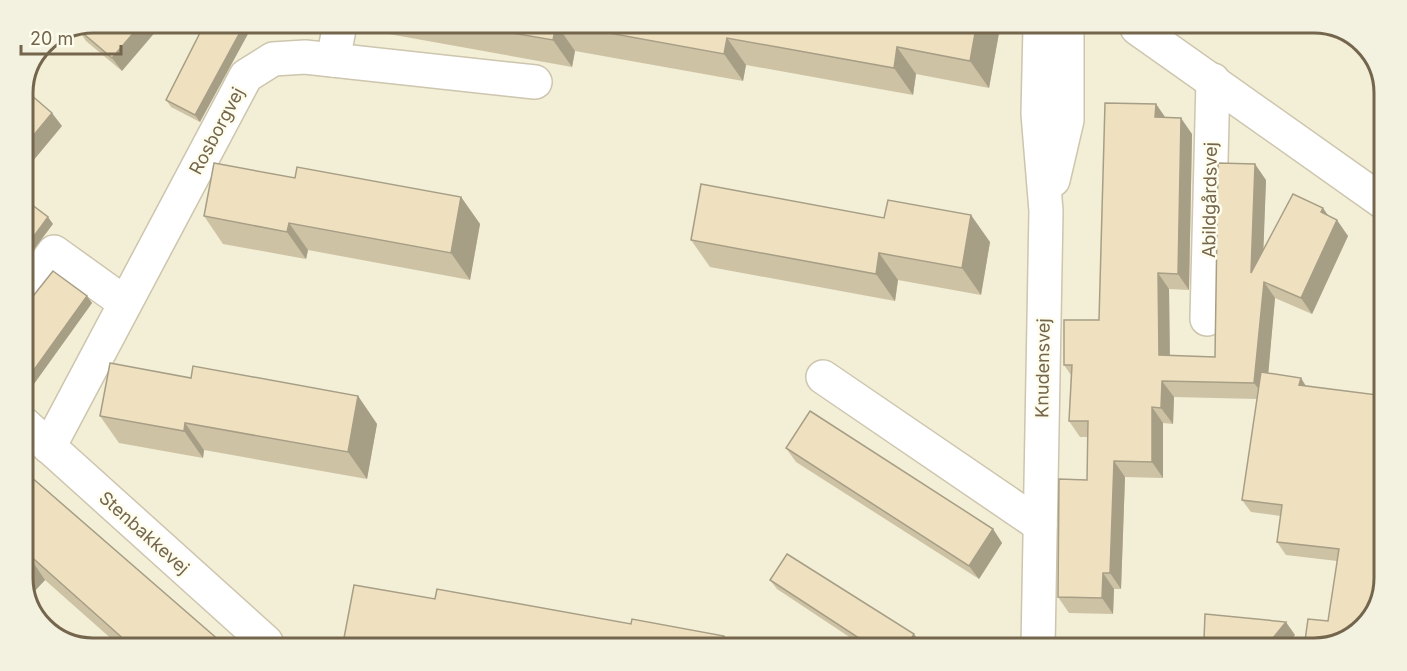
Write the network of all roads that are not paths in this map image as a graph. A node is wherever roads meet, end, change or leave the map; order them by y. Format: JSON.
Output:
{"nodes":[{"id":1,"x":338,"y":33,"type":"edge"},
{"id":2,"x":1040,"y":33,"type":"edge"},
{"id":3,"x":1067,"y":33,"type":"edge"},
{"id":4,"x":1144,"y":33,"type":"edge"},
{"id":5,"x":333,"y":60,"type":"junction"},
{"id":6,"x":1213,"y":80,"type":"junction"},
{"id":7,"x":535,"y":82,"type":"dead end"},
{"id":8,"x":1374,"y":196,"type":"edge"},
{"id":9,"x":1046,"y":211,"type":"junction"},
{"id":10,"x":33,"y":281,"type":"edge"},
{"id":11,"x":125,"y":303,"type":"junction"},
{"id":12,"x":1207,"y":319,"type":"dead end"},
{"id":13,"x":823,"y":377,"type":"dead end"},
{"id":14,"x":33,"y":432,"type":"edge"},
{"id":15,"x":49,"y":447,"type":"junction"},
{"id":16,"x":1040,"y":525,"type":"junction"},
{"id":17,"x":262,"y":638,"type":"edge"},
{"id":18,"x":1038,"y":638,"type":"edge"}],
"edges":[{"from":1,"to":5,"type":"street"},
{"from":2,"to":9,"type":"street","name":"Knudensvej"},
{"from":3,"to":9,"type":"street","name":"Knudensvej"},
{"from":4,"to":6,"type":"street"},
{"from":5,"to":7,"type":"street","name":"Rosborgvej"},
{"from":5,"to":11,"type":"street","name":"Rosborgvej"},
{"from":6,"to":8,"type":"street"},
{"from":6,"to":12,"type":"street","name":"Abildgårdsvej"},
{"from":9,"to":16,"type":"street","name":"Knudensvej"},
{"from":10,"to":11,"type":"street"},
{"from":11,"to":15,"type":"street","name":"Rosborgvej"},
{"from":13,"to":16,"type":"street"},
{"from":14,"to":15,"type":"street","name":"Stenbakkevej"},
{"from":15,"to":17,"type":"street","name":"Stenbakkevej"},
{"from":16,"to":18,"type":"street","name":"Knudensvej"}]}
